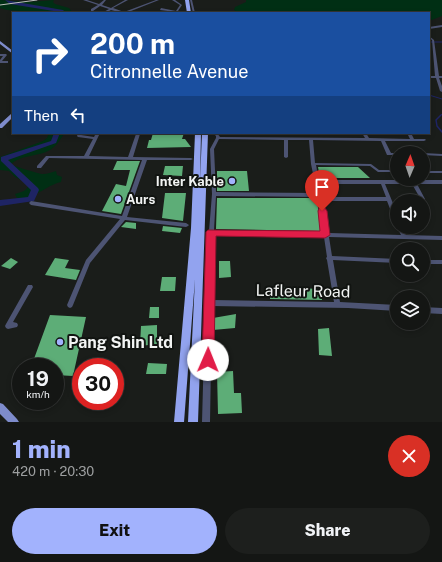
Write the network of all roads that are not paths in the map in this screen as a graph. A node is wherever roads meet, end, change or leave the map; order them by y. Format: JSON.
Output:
{"nodes":[{"id":1,"x":84,"y":0,"type":"edge"},
{"id":2,"x":105,"y":0,"type":"edge"},
{"id":3,"x":127,"y":0,"type":"edge"},
{"id":4,"x":158,"y":0,"type":"edge"},
{"id":5,"x":173,"y":0,"type":"edge"},
{"id":6,"x":182,"y":0,"type":"edge"},
{"id":7,"x":186,"y":0,"type":"edge"},
{"id":8,"x":191,"y":0,"type":"edge"},
{"id":9,"x":100,"y":5,"type":"junction"},
{"id":10,"x":111,"y":9,"type":"junction"},
{"id":11,"x":92,"y":10,"type":"dead end"},
{"id":12,"x":161,"y":10,"type":"dead end"},
{"id":13,"x":105,"y":12,"type":"edge"},
{"id":14,"x":121,"y":12,"type":"edge"},
{"id":15,"x":127,"y":12,"type":"edge"},
{"id":16,"x":177,"y":12,"type":"edge"},
{"id":17,"x":184,"y":12,"type":"edge"},
{"id":18,"x":191,"y":12,"type":"edge"},
{"id":19,"x":191,"y":12,"type":"edge"},
{"id":20,"x":442,"y":26,"type":"edge"},
{"id":21,"x":430,"y":28,"type":"edge"},
{"id":22,"x":430,"y":38,"type":"edge"},
{"id":23,"x":0,"y":42,"type":"edge"},
{"id":24,"x":12,"y":52,"type":"edge"},
{"id":25,"x":0,"y":55,"type":"edge"},
{"id":26,"x":12,"y":60,"type":"edge"},
{"id":27,"x":0,"y":62,"type":"edge"},
{"id":28,"x":7,"y":62,"type":"junction"},
{"id":29,"x":0,"y":65,"type":"edge"},
{"id":30,"x":430,"y":77,"type":"edge"},
{"id":31,"x":437,"y":77,"type":"junction"},
{"id":32,"x":442,"y":77,"type":"edge"},
{"id":33,"x":442,"y":91,"type":"edge"},
{"id":34,"x":12,"y":116,"type":"edge"},
{"id":35,"x":0,"y":128,"type":"edge"},
{"id":36,"x":80,"y":134,"type":"edge"},
{"id":37,"x":138,"y":134,"type":"edge"},
{"id":38,"x":198,"y":134,"type":"edge"},
{"id":39,"x":205,"y":134,"type":"edge"},
{"id":40,"x":261,"y":134,"type":"edge"},
{"id":41,"x":278,"y":134,"type":"edge"},
{"id":42,"x":364,"y":134,"type":"edge"},
{"id":43,"x":410,"y":134,"type":"edge"},
{"id":44,"x":97,"y":135,"type":"edge"},
{"id":45,"x":216,"y":136,"type":"edge"},
{"id":46,"x":262,"y":138,"type":"junction"},
{"id":47,"x":278,"y":139,"type":"junction"},
{"id":48,"x":286,"y":139,"type":"junction"},
{"id":49,"x":311,"y":139,"type":"junction"},
{"id":50,"x":367,"y":139,"type":"junction"},
{"id":51,"x":382,"y":139,"type":"junction"},
{"id":52,"x":412,"y":139,"type":"junction"},
{"id":53,"x":424,"y":140,"type":"dead end"},
{"id":54,"x":390,"y":154,"type":"edge"},
{"id":55,"x":430,"y":154,"type":"edge"},
{"id":56,"x":442,"y":154,"type":"edge"},
{"id":57,"x":86,"y":157,"type":"junction"},
{"id":58,"x":286,"y":157,"type":"dead end"},
{"id":59,"x":130,"y":158,"type":"junction"},
{"id":60,"x":145,"y":158,"type":"junction"},
{"id":61,"x":191,"y":159,"type":"dead end"},
{"id":62,"x":313,"y":164,"type":"junction"},
{"id":63,"x":39,"y":167,"type":"dead end"},
{"id":64,"x":390,"y":171,"type":"edge"},
{"id":65,"x":430,"y":172,"type":"edge"},
{"id":66,"x":442,"y":172,"type":"edge"},
{"id":67,"x":382,"y":181,"type":"junction"},
{"id":68,"x":390,"y":181,"type":"edge"},
{"id":69,"x":317,"y":182,"type":"junction"},
{"id":70,"x":430,"y":182,"type":"edge"},
{"id":71,"x":442,"y":182,"type":"edge"},
{"id":72,"x":214,"y":194,"type":"junction"},
{"id":73,"x":320,"y":197,"type":"junction"},
{"id":74,"x":389,"y":199,"type":"joint"},
{"id":75,"x":31,"y":203,"type":"dead end"},
{"id":76,"x":124,"y":218,"type":"junction"},
{"id":77,"x":186,"y":225,"type":"dead end"},
{"id":78,"x":211,"y":232,"type":"junction"},
{"id":79,"x":403,"y":234,"type":"edge"},
{"id":80,"x":325,"y":235,"type":"junction"},
{"id":81,"x":404,"y":237,"type":"junction"},
{"id":82,"x":442,"y":238,"type":"edge"},
{"id":83,"x":329,"y":258,"type":"junction"},
{"id":84,"x":390,"y":261,"type":"edge"},
{"id":85,"x":430,"y":262,"type":"edge"},
{"id":86,"x":442,"y":262,"type":"edge"},
{"id":87,"x":30,"y":287,"type":"dead end"},
{"id":88,"x":209,"y":303,"type":"junction"},
{"id":89,"x":70,"y":305,"type":"dead end"},
{"id":90,"x":337,"y":305,"type":"junction"},
{"id":91,"x":390,"y":308,"type":"edge"},
{"id":92,"x":430,"y":310,"type":"edge"},
{"id":93,"x":442,"y":311,"type":"edge"},
{"id":94,"x":15,"y":325,"type":"dead end"},
{"id":95,"x":1,"y":409,"type":"edge"},
{"id":96,"x":14,"y":422,"type":"edge"},
{"id":97,"x":179,"y":422,"type":"edge"},
{"id":98,"x":193,"y":422,"type":"edge"},
{"id":99,"x":206,"y":422,"type":"edge"}],
"edges":[{"from":1,"to":9,"type":"street"},
{"from":2,"to":9,"type":"street"},
{"from":3,"to":10,"type":"street"},
{"from":4,"to":15,"type":"street"},
{"from":5,"to":16,"type":"street"},
{"from":6,"to":17,"type":"highway"},
{"from":7,"to":18,"type":"highway"},
{"from":8,"to":19,"type":"street"},
{"from":9,"to":10,"type":"street"},
{"from":9,"to":11,"type":"street"},
{"from":10,"to":13,"type":"street"},
{"from":10,"to":14,"type":"street"},
{"from":12,"to":16,"type":"street"},
{"from":20,"to":21,"type":"street"},
{"from":22,"to":31,"type":"street"},
{"from":23,"to":24,"type":"main road"},
{"from":25,"to":27,"type":"street"},
{"from":26,"to":28,"type":"street"},
{"from":27,"to":28,"type":"street"},
{"from":28,"to":29,"type":"street"},
{"from":30,"to":31,"type":"street"},
{"from":31,"to":32,"type":"street"},
{"from":31,"to":33,"type":"street"},
{"from":34,"to":35,"type":"main road"},
{"from":36,"to":44,"type":"street"},
{"from":37,"to":59,"type":"street"},
{"from":38,"to":97,"type":"highway"},
{"from":39,"to":98,"type":"highway"},
{"from":40,"to":46,"type":"street"},
{"from":41,"to":47,"type":"street"},
{"from":42,"to":50,"type":"street"},
{"from":43,"to":52,"type":"street"},
{"from":44,"to":57,"type":"street"},
{"from":45,"to":46,"type":"street"},
{"from":45,"to":72,"type":"street"},
{"from":46,"to":47,"type":"street"},
{"from":47,"to":48,"type":"street"},
{"from":48,"to":49,"type":"street"},
{"from":48,"to":58,"type":"street"},
{"from":49,"to":50,"type":"street"},
{"from":49,"to":62,"type":"street"},
{"from":50,"to":51,"type":"street"},
{"from":51,"to":52,"type":"street"},
{"from":51,"to":54,"type":"street"},
{"from":52,"to":53,"type":"street"},
{"from":55,"to":56,"type":"street"},
{"from":57,"to":59,"type":"street"},
{"from":57,"to":63,"type":"street"},
{"from":59,"to":60,"type":"street"},
{"from":60,"to":61,"type":"street"},
{"from":60,"to":76,"type":"street"},
{"from":62,"to":64,"type":"street"},
{"from":62,"to":69,"type":"street"},
{"from":65,"to":66,"type":"street"},
{"from":67,"to":68,"type":"street"},
{"from":67,"to":69,"type":"street"},
{"from":67,"to":74,"type":"street"},
{"from":69,"to":73,"type":"street"},
{"from":70,"to":71,"type":"street"},
{"from":72,"to":73,"type":"street"},
{"from":72,"to":78,"type":"street"},
{"from":73,"to":74,"type":"street"},
{"from":73,"to":80,"type":"street"},
{"from":75,"to":76,"type":"street"},
{"from":76,"to":77,"type":"street"},
{"from":76,"to":89,"type":"street"},
{"from":78,"to":80,"type":"street"},
{"from":78,"to":88,"type":"street"},
{"from":79,"to":81,"type":"street"},
{"from":80,"to":81,"type":"street"},
{"from":80,"to":83,"type":"street"},
{"from":81,"to":82,"type":"street"},
{"from":83,"to":84,"type":"street"},
{"from":83,"to":90,"type":"street"},
{"from":85,"to":86,"type":"street"},
{"from":87,"to":94,"type":"street"},
{"from":88,"to":90,"type":"street","name":"Lafleur Road"},
{"from":88,"to":99,"type":"street"},
{"from":90,"to":91,"type":"street","name":"Lafleur Road"},
{"from":92,"to":93,"type":"street"},
{"from":95,"to":96,"type":"main road"}]}
